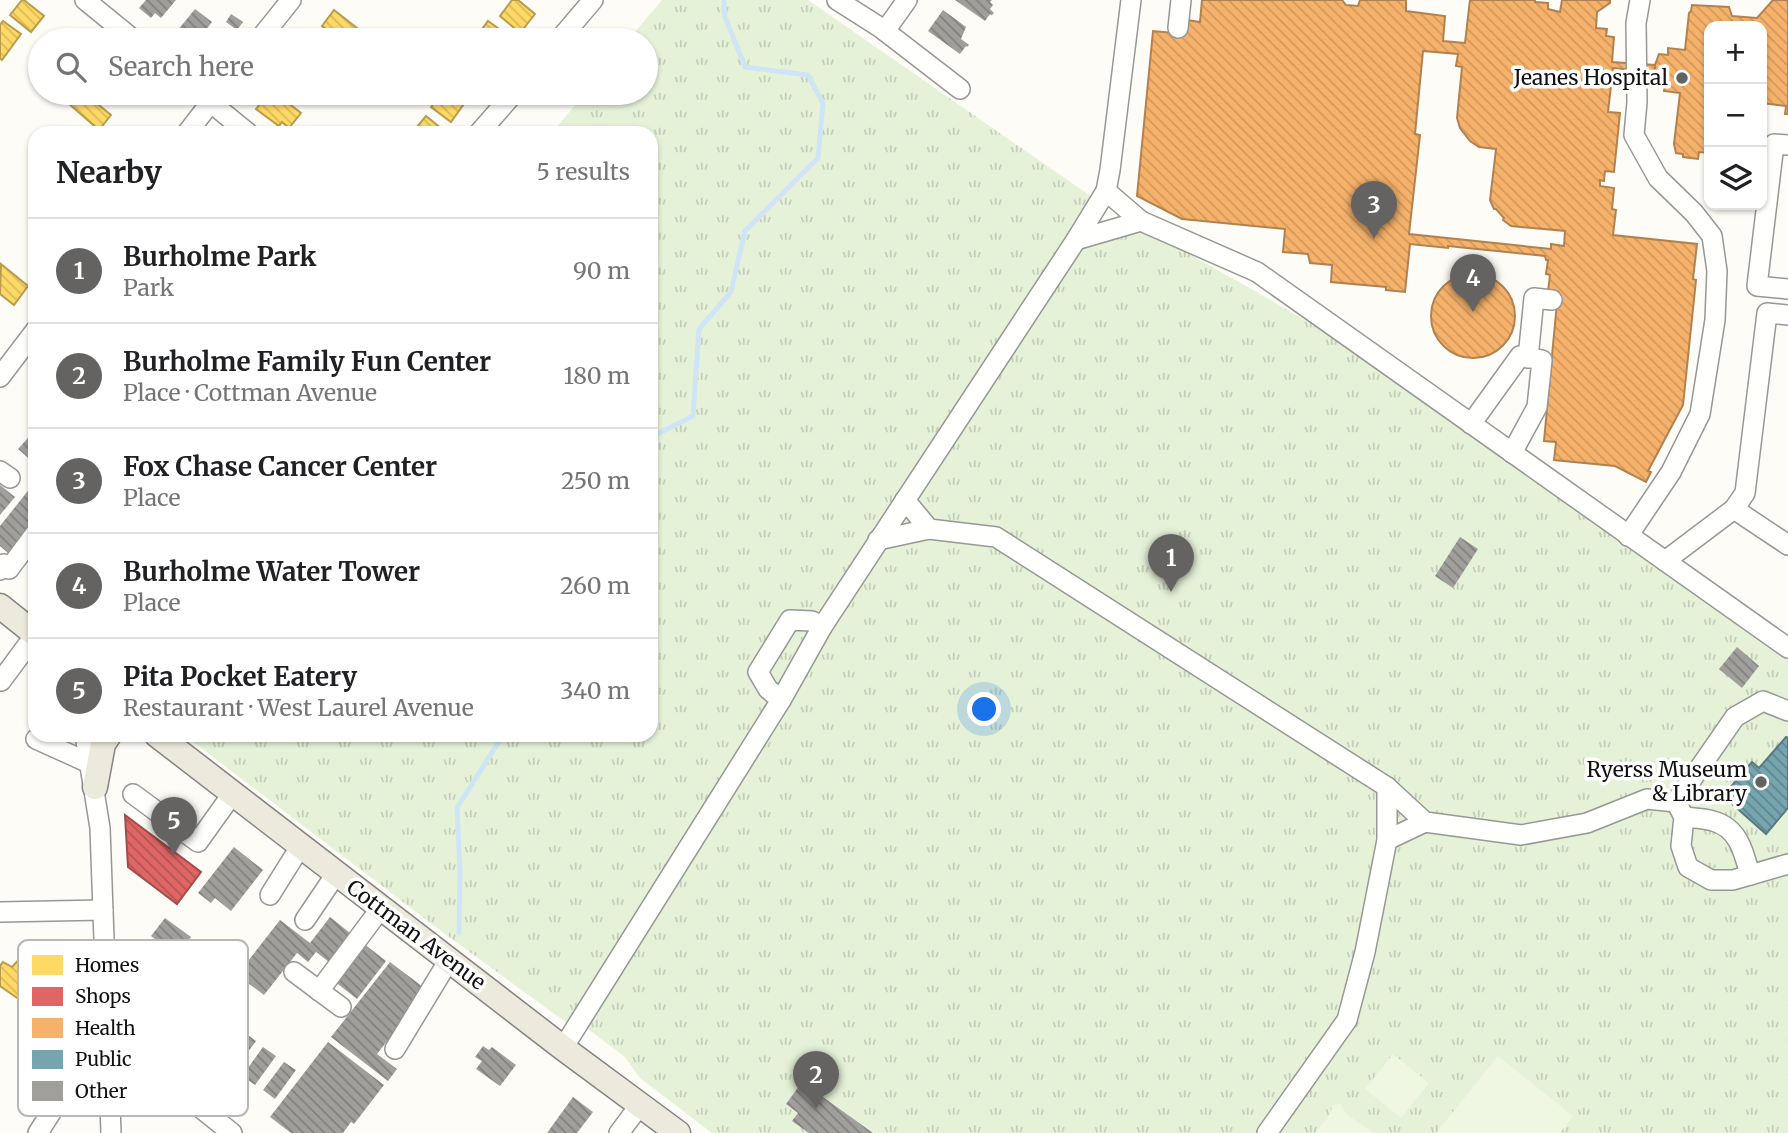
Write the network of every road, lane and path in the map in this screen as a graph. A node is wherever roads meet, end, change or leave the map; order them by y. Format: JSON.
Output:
{"nodes":[{"id":1,"x":85,"y":0,"type":"edge"},
{"id":2,"x":291,"y":0,"type":"edge"},
{"id":3,"x":593,"y":0,"type":"edge"},
{"id":4,"x":837,"y":0,"type":"edge"},
{"id":5,"x":907,"y":0,"type":"edge"},
{"id":6,"x":1130,"y":0,"type":"edge"},
{"id":7,"x":1181,"y":0,"type":"edge"},
{"id":8,"x":1640,"y":0,"type":"edge"},
{"id":9,"x":119,"y":28,"type":"edge"},
{"id":10,"x":269,"y":28,"type":"edge"},
{"id":11,"x":569,"y":28,"type":"edge"},
{"id":12,"x":1178,"y":28,"type":"dead end"},
{"id":13,"x":885,"y":31,"type":"junction"},
{"id":14,"x":960,"y":89,"type":"dead end"},
{"id":15,"x":204,"y":105,"type":"edge"},
{"id":16,"x":218,"y":105,"type":"edge"},
{"id":17,"x":504,"y":105,"type":"edge"},
{"id":18,"x":191,"y":126,"type":"edge"},
{"id":19,"x":241,"y":126,"type":"edge"},
{"id":20,"x":485,"y":126,"type":"edge"},
{"id":21,"x":1788,"y":145,"type":"edge"},
{"id":22,"x":1106,"y":191,"type":"junction"},
{"id":23,"x":1141,"y":221,"type":"junction"},
{"id":24,"x":1076,"y":240,"type":"junction"},
{"id":25,"x":1779,"y":288,"type":"edge"},
{"id":26,"x":1552,"y":300,"type":"dead end"},
{"id":27,"x":1767,"y":313,"type":"junction"},
{"id":28,"x":1788,"y":315,"type":"edge"},
{"id":29,"x":28,"y":340,"type":"edge"},
{"id":30,"x":1528,"y":358,"type":"junction"},
{"id":31,"x":0,"y":377,"type":"edge"},
{"id":32,"x":1471,"y":424,"type":"junction"},
{"id":33,"x":1512,"y":453,"type":"junction"},
{"id":34,"x":905,"y":500,"type":"junction"},
{"id":35,"x":1734,"y":509,"type":"junction"},
{"id":36,"x":929,"y":529,"type":"junction"},
{"id":37,"x":1628,"y":536,"type":"junction"},
{"id":38,"x":878,"y":540,"type":"junction"},
{"id":39,"x":28,"y":543,"type":"edge"},
{"id":40,"x":1788,"y":545,"type":"edge"},
{"id":41,"x":1665,"y":561,"type":"junction"},
{"id":42,"x":0,"y":569,"type":"edge"},
{"id":43,"x":0,"y":606,"type":"edge"},
{"id":44,"x":822,"y":627,"type":"junction"},
{"id":45,"x":28,"y":629,"type":"edge"},
{"id":46,"x":28,"y":644,"type":"edge"},
{"id":47,"x":1788,"y":648,"type":"edge"},
{"id":48,"x":1,"y":681,"type":"edge"},
{"id":49,"x":781,"y":700,"type":"junction"},
{"id":50,"x":1788,"y":710,"type":"edge"},
{"id":51,"x":43,"y":742,"type":"edge"},
{"id":52,"x":87,"y":742,"type":"edge"},
{"id":53,"x":104,"y":742,"type":"edge"},
{"id":54,"x":166,"y":742,"type":"edge"},
{"id":55,"x":89,"y":763,"type":"junction"},
{"id":56,"x":94,"y":787,"type":"junction"},
{"id":57,"x":1387,"y":787,"type":"junction"},
{"id":58,"x":233,"y":793,"type":"junction"},
{"id":59,"x":133,"y":794,"type":"dead end"},
{"id":60,"x":1680,"y":810,"type":"junction"},
{"id":61,"x":1425,"y":822,"type":"junction"},
{"id":62,"x":1387,"y":840,"type":"junction"},
{"id":63,"x":300,"y":847,"type":"junction"},
{"id":64,"x":1788,"y":864,"type":"edge"},
{"id":65,"x":336,"y":874,"type":"junction"},
{"id":66,"x":1750,"y":875,"type":"junction"},
{"id":67,"x":270,"y":895,"type":"dead end"},
{"id":68,"x":381,"y":908,"type":"junction"},
{"id":69,"x":103,"y":910,"type":"junction"},
{"id":70,"x":0,"y":912,"type":"edge"},
{"id":71,"x":305,"y":920,"type":"dead end"},
{"id":72,"x":104,"y":940,"type":"edge"},
{"id":73,"x":449,"y":960,"type":"junction"},
{"id":74,"x":294,"y":972,"type":"dead end"},
{"id":75,"x":319,"y":991,"type":"junction"},
{"id":76,"x":341,"y":1007,"type":"dead end"},
{"id":77,"x":563,"y":1048,"type":"junction"},
{"id":78,"x":395,"y":1049,"type":"dead end"},
{"id":79,"x":640,"y":1105,"type":"junction"},
{"id":80,"x":49,"y":1116,"type":"edge"},
{"id":81,"x":209,"y":1116,"type":"edge"},
{"id":82,"x":38,"y":1133,"type":"edge"},
{"id":83,"x":232,"y":1133,"type":"edge"},
{"id":84,"x":619,"y":1133,"type":"edge"},
{"id":85,"x":678,"y":1133,"type":"edge"},
{"id":86,"x":1267,"y":1133,"type":"edge"}],
"edges":[{"from":1,"to":9,"type":"street"},
{"from":2,"to":10,"type":"street"},
{"from":3,"to":11,"type":"street"},
{"from":4,"to":13,"type":"street"},
{"from":5,"to":13,"type":"street"},
{"from":6,"to":22,"type":"street"},
{"from":7,"to":12,"type":"street"},
{"from":8,"to":37,"type":"street"},
{"from":13,"to":14,"type":"street"},
{"from":15,"to":18,"type":"street"},
{"from":16,"to":19,"type":"street"},
{"from":17,"to":20,"type":"street"},
{"from":21,"to":25,"type":"street"},
{"from":22,"to":23,"type":"street"},
{"from":22,"to":24,"type":"street"},
{"from":23,"to":24,"type":"street"},
{"from":23,"to":32,"type":"street"},
{"from":24,"to":34,"type":"street"},
{"from":25,"to":27,"type":"street"},
{"from":26,"to":30,"type":"street"},
{"from":27,"to":28,"type":"street"},
{"from":27,"to":35,"type":"street"},
{"from":29,"to":31,"type":"street"},
{"from":30,"to":32,"type":"street"},
{"from":30,"to":33,"type":"street"},
{"from":32,"to":33,"type":"street"},
{"from":33,"to":37,"type":"street"},
{"from":34,"to":36,"type":"street"},
{"from":34,"to":38,"type":"street"},
{"from":35,"to":40,"type":"street"},
{"from":35,"to":41,"type":"street"},
{"from":36,"to":38,"type":"street"},
{"from":36,"to":57,"type":"street"},
{"from":37,"to":41,"type":"street"},
{"from":38,"to":44,"type":"street"},
{"from":39,"to":42,"type":"street"},
{"from":41,"to":47,"type":"street"},
{"from":43,"to":45,"type":"main road"},
{"from":44,"to":49,"type":"street"},
{"from":44,"to":49,"type":"street"},
{"from":46,"to":48,"type":"street"},
{"from":49,"to":77,"type":"street"},
{"from":50,"to":60,"type":"street"},
{"from":51,"to":55,"type":"street"},
{"from":52,"to":55,"type":"street"},
{"from":53,"to":56,"type":"main road"},
{"from":54,"to":58,"type":"main road","name":"Cottman Avenue"},
{"from":55,"to":56,"type":"street"},
{"from":56,"to":69,"type":"street"},
{"from":57,"to":61,"type":"street"},
{"from":57,"to":62,"type":"street"},
{"from":58,"to":59,"type":"street"},
{"from":58,"to":63,"type":"main road","name":"Cottman Avenue"},
{"from":60,"to":61,"type":"street"},
{"from":60,"to":66,"type":"street"},
{"from":60,"to":66,"type":"street"},
{"from":61,"to":62,"type":"street"},
{"from":62,"to":86,"type":"street"},
{"from":63,"to":65,"type":"main road","name":"Cottman Avenue"},
{"from":63,"to":67,"type":"street"},
{"from":64,"to":66,"type":"street"},
{"from":65,"to":68,"type":"main road","name":"Cottman Avenue"},
{"from":65,"to":71,"type":"street"},
{"from":68,"to":73,"type":"main road","name":"Cottman Avenue"},
{"from":68,"to":75,"type":"street"},
{"from":69,"to":70,"type":"street"},
{"from":69,"to":72,"type":"street"},
{"from":73,"to":77,"type":"main road","name":"Cottman Avenue"},
{"from":73,"to":78,"type":"street"},
{"from":74,"to":75,"type":"street"},
{"from":75,"to":76,"type":"street"},
{"from":77,"to":79,"type":"main road","name":"Cottman Avenue"},
{"from":79,"to":84,"type":"street"},
{"from":79,"to":85,"type":"main road","name":"Cottman Avenue"},
{"from":80,"to":82,"type":"street"},
{"from":81,"to":83,"type":"street"}]}
